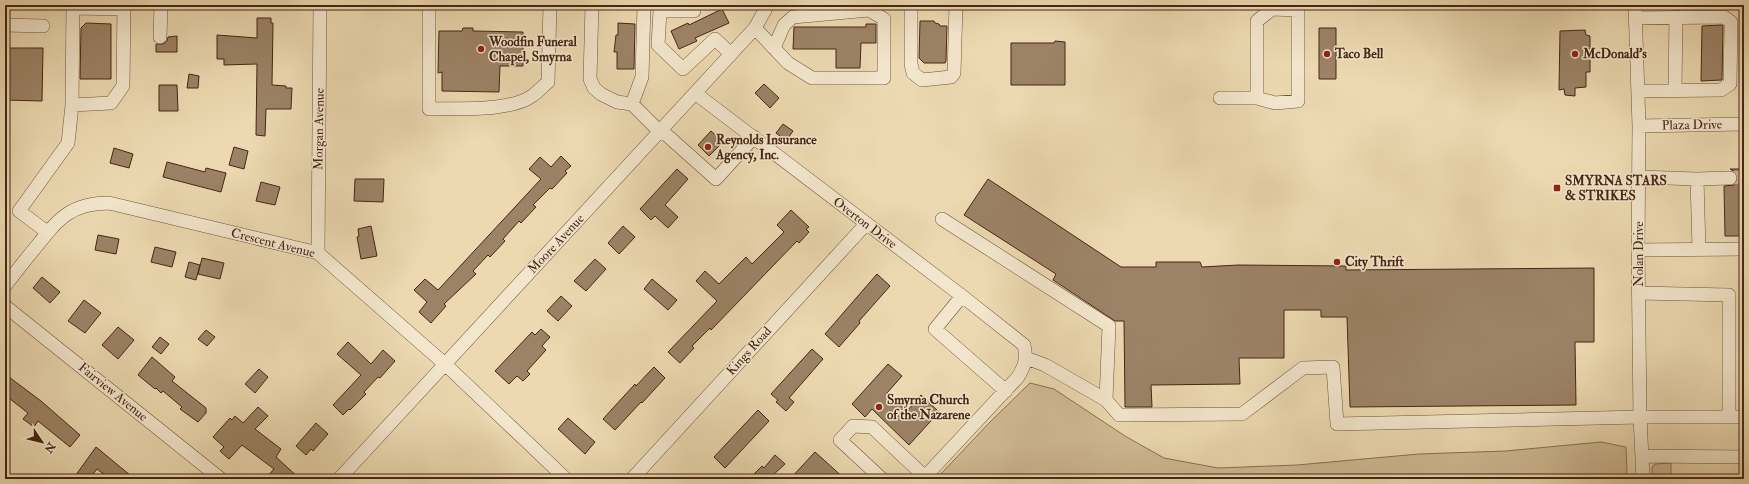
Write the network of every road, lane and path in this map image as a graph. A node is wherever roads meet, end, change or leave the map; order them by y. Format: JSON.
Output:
{"nodes":[{"id":1,"x":161,"y":5,"type":"edge"},
{"id":2,"x":320,"y":5,"type":"edge"},
{"id":3,"x":429,"y":5,"type":"edge"},
{"id":4,"x":550,"y":5,"type":"edge"},
{"id":5,"x":592,"y":5,"type":"edge"},
{"id":6,"x":644,"y":5,"type":"edge"},
{"id":7,"x":694,"y":5,"type":"edge"},
{"id":8,"x":766,"y":5,"type":"edge"},
{"id":9,"x":911,"y":5,"type":"edge"},
{"id":10,"x":956,"y":5,"type":"edge"},
{"id":11,"x":73,"y":6,"type":"edge"},
{"id":12,"x":124,"y":7,"type":"edge"},
{"id":13,"x":1272,"y":7,"type":"edge"},
{"id":14,"x":869,"y":8,"type":"edge"},
{"id":15,"x":824,"y":10,"type":"edge"},
{"id":16,"x":1635,"y":11,"type":"edge"},
{"id":17,"x":1676,"y":17,"type":"junction"},
{"id":18,"x":5,"y":25,"type":"edge"},
{"id":19,"x":43,"y":26,"type":"dead end"},
{"id":20,"x":755,"y":28,"type":"junction"},
{"id":21,"x":160,"y":37,"type":"dead end"},
{"id":22,"x":774,"y":48,"type":"junction"},
{"id":23,"x":731,"y":54,"type":"junction"},
{"id":24,"x":1638,"y":90,"type":"junction"},
{"id":25,"x":1675,"y":90,"type":"junction"},
{"id":26,"x":695,"y":93,"type":"junction"},
{"id":27,"x":1220,"y":98,"type":"dead end"},
{"id":28,"x":1257,"y":98,"type":"junction"},
{"id":29,"x":632,"y":104,"type":"junction"},
{"id":30,"x":72,"y":105,"type":"junction"},
{"id":31,"x":1744,"y":124,"type":"edge"},
{"id":32,"x":1640,"y":126,"type":"junction"},
{"id":33,"x":660,"y":131,"type":"junction"},
{"id":34,"x":754,"y":137,"type":"junction"},
{"id":35,"x":1639,"y":177,"type":"junction"},
{"id":36,"x":1730,"y":178,"type":"tunnel mouth"},
{"id":37,"x":1697,"y":179,"type":"junction"},
{"id":38,"x":942,"y":219,"type":"dead end"},
{"id":39,"x":866,"y":224,"type":"junction"},
{"id":40,"x":47,"y":232,"type":"junction"},
{"id":41,"x":1699,"y":249,"type":"junction"},
{"id":42,"x":1744,"y":249,"type":"edge"},
{"id":43,"x":1638,"y":250,"type":"junction"},
{"id":44,"x":318,"y":253,"type":"junction"},
{"id":45,"x":5,"y":286,"type":"edge"},
{"id":46,"x":1639,"y":293,"type":"junction"},
{"id":47,"x":962,"y":296,"type":"junction"},
{"id":48,"x":5,"y":306,"type":"edge"},
{"id":49,"x":1026,"y":358,"type":"junction"},
{"id":50,"x":446,"y":365,"type":"junction"},
{"id":51,"x":1006,"y":391,"type":"junction"},
{"id":52,"x":1106,"y":400,"type":"junction"},
{"id":53,"x":1640,"y":417,"type":"junction"},
{"id":54,"x":1729,"y":417,"type":"junction"},
{"id":55,"x":1744,"y":417,"type":"edge"},
{"id":56,"x":1643,"y":456,"type":"junction"},
{"id":57,"x":1744,"y":457,"type":"edge"},
{"id":58,"x":346,"y":477,"type":"edge"},
{"id":59,"x":924,"y":478,"type":"edge"},
{"id":60,"x":221,"y":479,"type":"edge"},
{"id":61,"x":566,"y":479,"type":"edge"},
{"id":62,"x":632,"y":479,"type":"edge"},
{"id":63,"x":882,"y":479,"type":"edge"},
{"id":64,"x":1644,"y":479,"type":"edge"}],
"edges":[{"from":1,"to":21,"type":"street"},
{"from":2,"to":44,"type":"street","name":"Morgan Avenue"},
{"from":3,"to":4,"type":"street"},
{"from":5,"to":29,"type":"street"},
{"from":6,"to":29,"type":"street"},
{"from":7,"to":23,"type":"street"},
{"from":8,"to":20,"type":"street","name":"Moore Avenue"},
{"from":9,"to":10,"type":"street"},
{"from":11,"to":12,"type":"street"},
{"from":11,"to":30,"type":"street"},
{"from":12,"to":30,"type":"street"},
{"from":13,"to":28,"type":"street"},
{"from":13,"to":28,"type":"street"},
{"from":14,"to":15,"type":"street"},
{"from":14,"to":22,"type":"street"},
{"from":15,"to":22,"type":"street"},
{"from":16,"to":17,"type":"street"},
{"from":16,"to":24,"type":"street","name":"Nolan Drive"},
{"from":17,"to":25,"type":"street"},
{"from":17,"to":25,"type":"street"},
{"from":18,"to":19,"type":"street"},
{"from":20,"to":22,"type":"street"},
{"from":20,"to":23,"type":"street","name":"Moore Avenue"},
{"from":23,"to":26,"type":"street","name":"Moore Avenue"},
{"from":24,"to":25,"type":"street"},
{"from":24,"to":32,"type":"street","name":"Nolan Drive"},
{"from":26,"to":33,"type":"street","name":"Moore Avenue"},
{"from":26,"to":34,"type":"street","name":"Overton Drive"},
{"from":27,"to":28,"type":"street"},
{"from":29,"to":33,"type":"street"},
{"from":30,"to":40,"type":"street"},
{"from":31,"to":32,"type":"street","name":"Plaza Drive"},
{"from":32,"to":35,"type":"street","name":"Nolan Drive"},
{"from":33,"to":34,"type":"street"},
{"from":33,"to":50,"type":"street","name":"Moore Avenue"},
{"from":34,"to":39,"type":"street","name":"Overton Drive"},
{"from":35,"to":37,"type":"street"},
{"from":35,"to":43,"type":"street","name":"Nolan Drive"},
{"from":36,"to":37,"type":"street"},
{"from":37,"to":41,"type":"street"},
{"from":38,"to":52,"type":"street"},
{"from":39,"to":47,"type":"street","name":"Overton Drive"},
{"from":39,"to":62,"type":"street","name":"Kings Road"},
{"from":40,"to":44,"type":"street","name":"Crescent Avenue"},
{"from":40,"to":45,"type":"street","name":"Crescent Avenue"},
{"from":41,"to":42,"type":"street"},
{"from":41,"to":43,"type":"street"},
{"from":43,"to":46,"type":"street","name":"Nolan Drive"},
{"from":44,"to":50,"type":"street","name":"Crescent Avenue"},
{"from":46,"to":53,"type":"street","name":"Nolan Drive"},
{"from":46,"to":54,"type":"street"},
{"from":47,"to":49,"type":"street","name":"Overton Drive"},
{"from":47,"to":51,"type":"street"},
{"from":48,"to":60,"type":"street","name":"Fairview Avenue"},
{"from":49,"to":51,"type":"street"},
{"from":49,"to":52,"type":"street"},
{"from":50,"to":58,"type":"street","name":"Moore Avenue"},
{"from":50,"to":61,"type":"street","name":"Crescent Avenue"},
{"from":51,"to":59,"type":"street"},
{"from":52,"to":53,"type":"street"},
{"from":53,"to":54,"type":"street"},
{"from":53,"to":56,"type":"street","name":"Nolan Drive"},
{"from":54,"to":55,"type":"street"},
{"from":56,"to":57,"type":"street"},
{"from":56,"to":64,"type":"street","name":"Nolan Drive"},
{"from":59,"to":63,"type":"street"}]}
